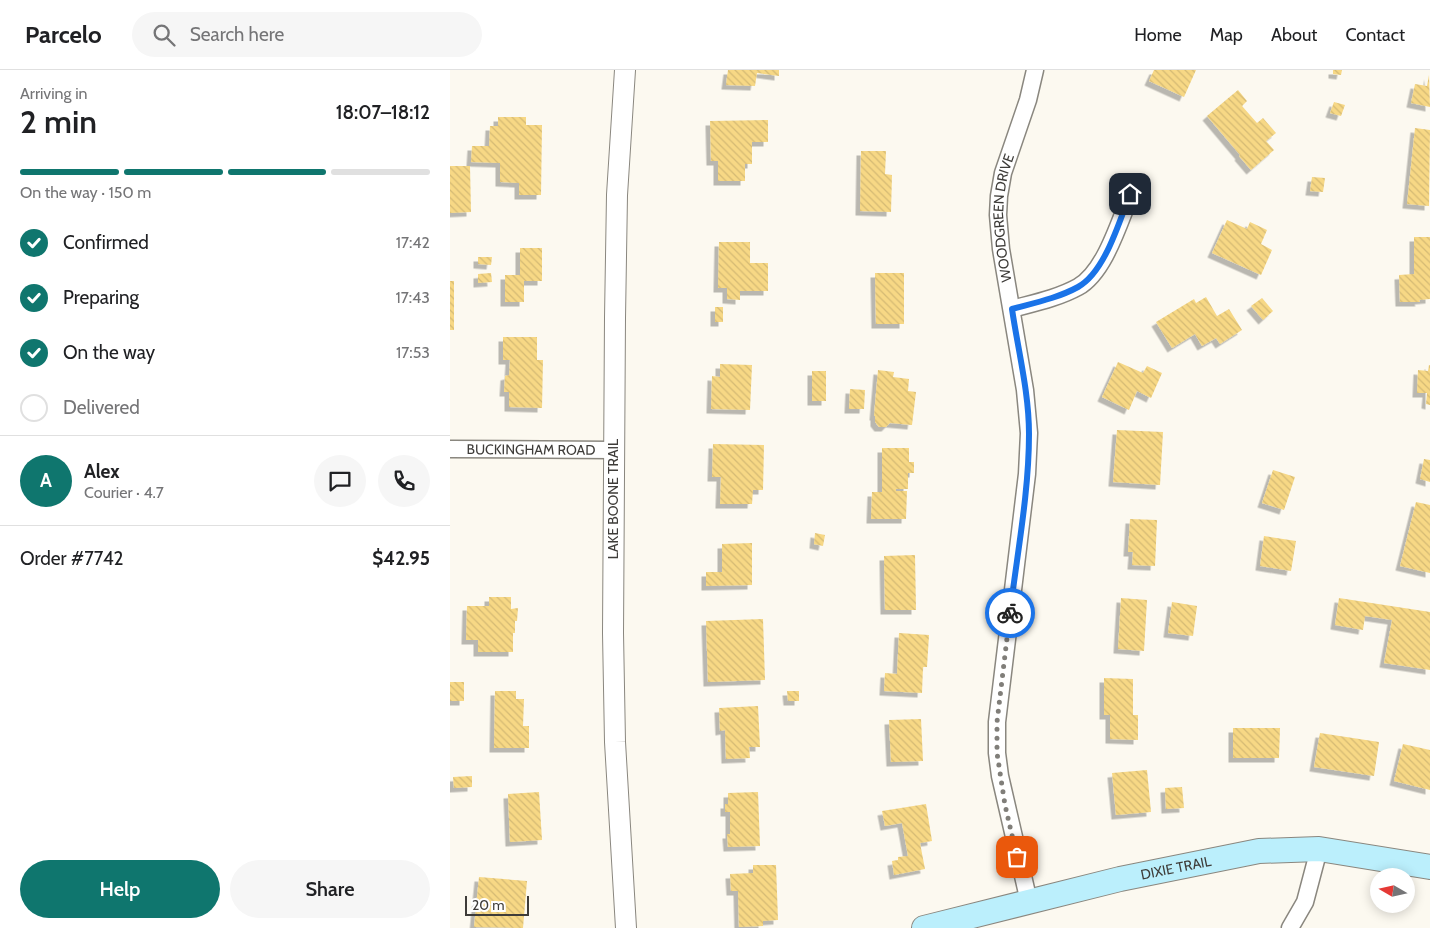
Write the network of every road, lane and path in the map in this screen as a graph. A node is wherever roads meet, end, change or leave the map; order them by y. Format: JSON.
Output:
{"nodes":[{"id":1,"x":625,"y":70,"type":"edge"},
{"id":2,"x":1035,"y":70,"type":"edge"},
{"id":3,"x":1130,"y":194,"type":"dead end"},
{"id":4,"x":1012,"y":309,"type":"junction"},
{"id":5,"x":450,"y":449,"type":"edge"},
{"id":6,"x":613,"y":450,"type":"junction"},
{"id":7,"x":1318,"y":848,"type":"junction"},
{"id":8,"x":1430,"y":867,"type":"edge"},
{"id":9,"x":1029,"y":902,"type":"junction"},
{"id":10,"x":626,"y":928,"type":"edge"},
{"id":11,"x":924,"y":928,"type":"edge"},
{"id":12,"x":1290,"y":928,"type":"edge"}],
"edges":[{"from":1,"to":6,"type":"street","name":"LAKE BOONE TRAIL"},
{"from":2,"to":4,"type":"street","name":"WOODGREEN DRIVE"},
{"from":3,"to":4,"type":"street"},
{"from":4,"to":9,"type":"street","name":"WOODGREEN DRIVE"},
{"from":5,"to":6,"type":"street","name":"BUCKINGHAM ROAD"},
{"from":6,"to":10,"type":"street","name":"LAKE BOONE TRAIL"},
{"from":7,"to":8,"type":"main road","name":"DIXIE TRAIL"},
{"from":7,"to":9,"type":"main road","name":"DIXIE TRAIL"},
{"from":7,"to":12,"type":"street"},
{"from":9,"to":11,"type":"main road","name":"DIXIE TRAIL"}]}
